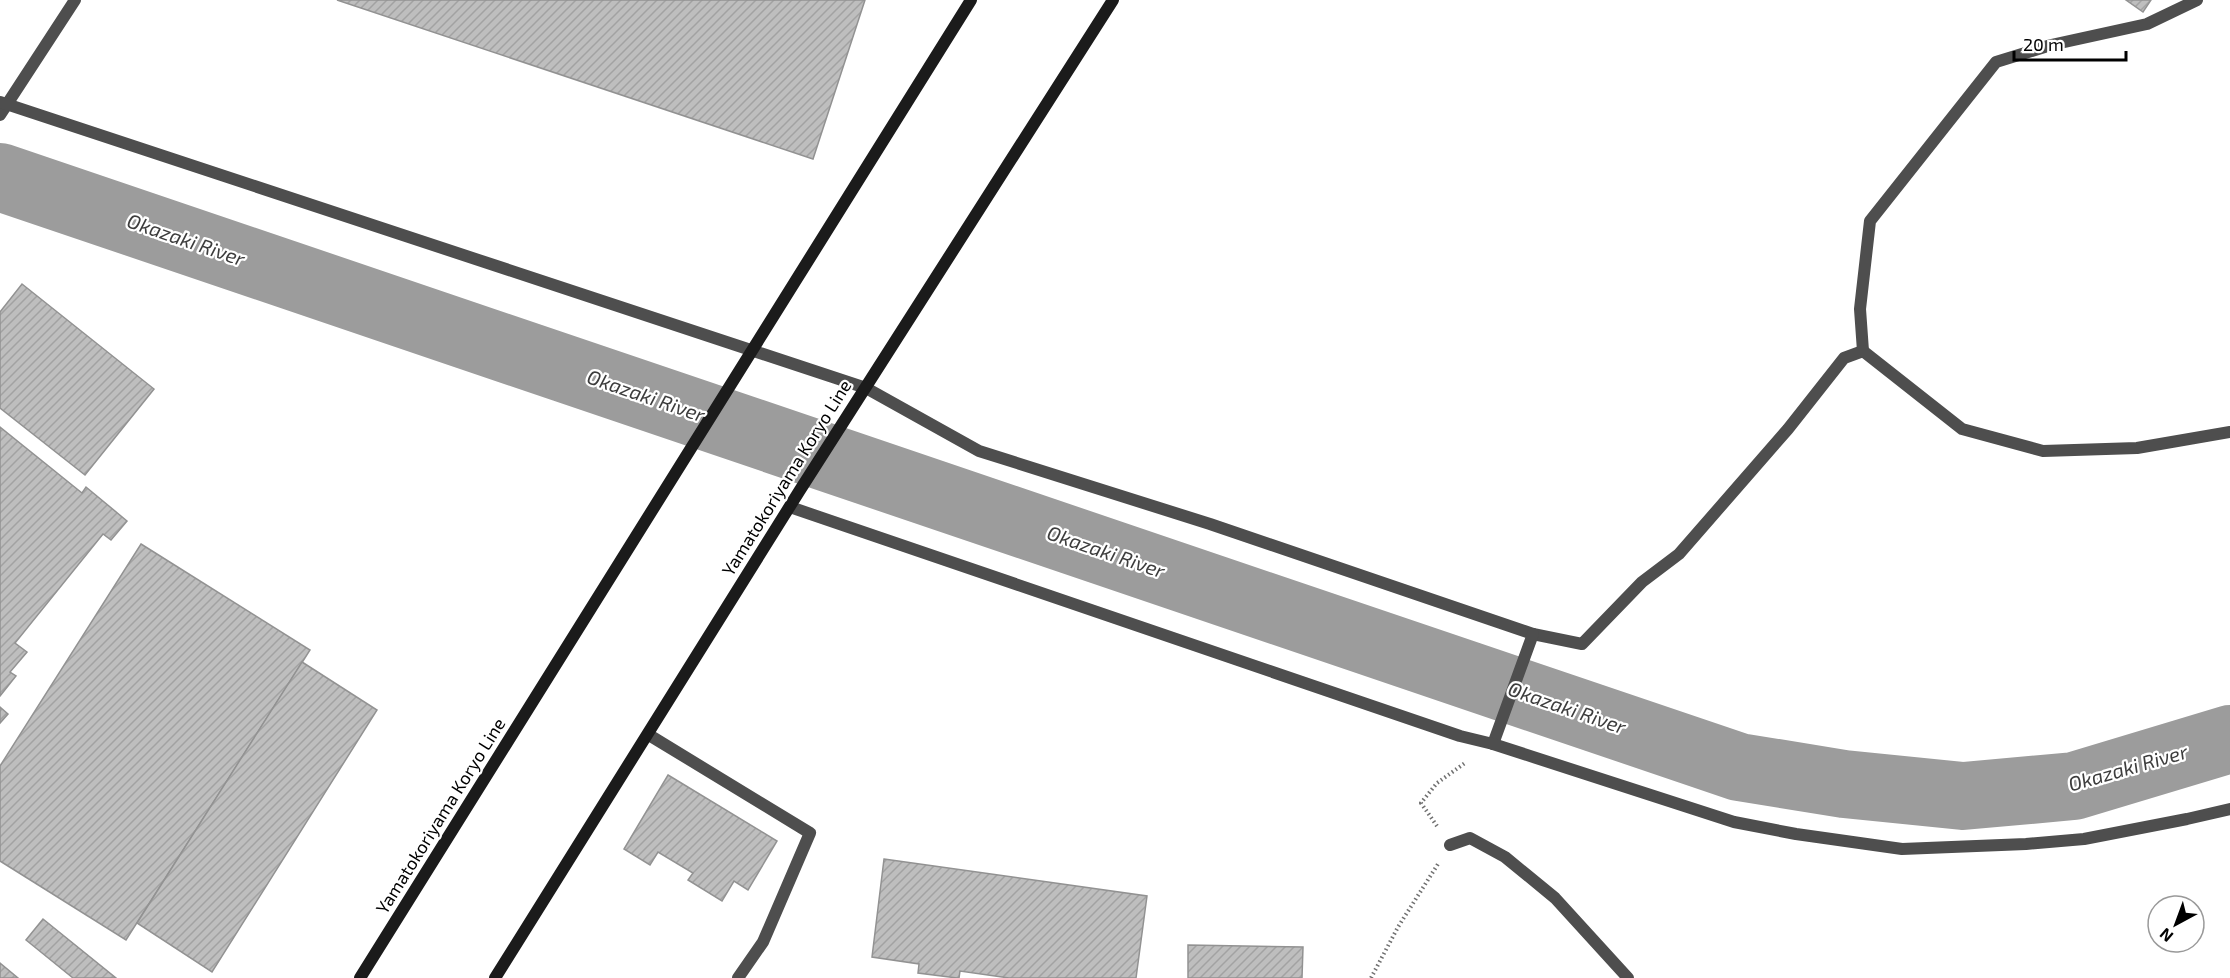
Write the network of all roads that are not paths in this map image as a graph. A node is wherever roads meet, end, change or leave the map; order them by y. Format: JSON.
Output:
{"nodes":[{"id":1,"x":75,"y":0,"type":"edge"},
{"id":2,"x":971,"y":0,"type":"edge"},
{"id":3,"x":1113,"y":0,"type":"edge"},
{"id":4,"x":2197,"y":0,"type":"edge"},
{"id":5,"x":4,"y":103,"type":"edge"},
{"id":6,"x":0,"y":115,"type":"edge"},
{"id":7,"x":753,"y":351,"type":"junction"},
{"id":8,"x":1863,"y":351,"type":"junction"},
{"id":9,"x":866,"y":388,"type":"junction"},
{"id":10,"x":2230,"y":432,"type":"edge"},
{"id":11,"x":790,"y":507,"type":"junction"},
{"id":12,"x":1533,"y":634,"type":"junction"},
{"id":13,"x":649,"y":735,"type":"junction"},
{"id":14,"x":1493,"y":744,"type":"junction"},
{"id":15,"x":2230,"y":809,"type":"edge"},
{"id":16,"x":1450,"y":845,"type":"road end"},
{"id":17,"x":360,"y":978,"type":"edge"},
{"id":18,"x":495,"y":978,"type":"edge"},
{"id":19,"x":738,"y":978,"type":"edge"},
{"id":20,"x":1628,"y":978,"type":"edge"}],
"edges":[{"from":1,"to":5,"type":"street"},
{"from":2,"to":7,"type":"main road","name":"Yamatokoriyama Koryo Line"},
{"from":3,"to":9,"type":"main road","name":"Yamatokoriyama Koryo Line"},
{"from":4,"to":8,"type":"street"},
{"from":5,"to":6,"type":"street"},
{"from":5,"to":7,"type":"street"},
{"from":7,"to":9,"type":"street"},
{"from":7,"to":17,"type":"main road","name":"Yamatokoriyama Koryo Line"},
{"from":8,"to":10,"type":"street"},
{"from":8,"to":12,"type":"street"},
{"from":9,"to":11,"type":"main road","name":"Yamatokoriyama Koryo Line"},
{"from":9,"to":12,"type":"street"},
{"from":11,"to":13,"type":"main road","name":"Yamatokoriyama Koryo Line"},
{"from":11,"to":14,"type":"street"},
{"from":12,"to":14,"type":"street"},
{"from":13,"to":18,"type":"main road","name":"Yamatokoriyama Koryo Line"},
{"from":13,"to":19,"type":"street"},
{"from":14,"to":15,"type":"street"},
{"from":16,"to":20,"type":"street"}]}
